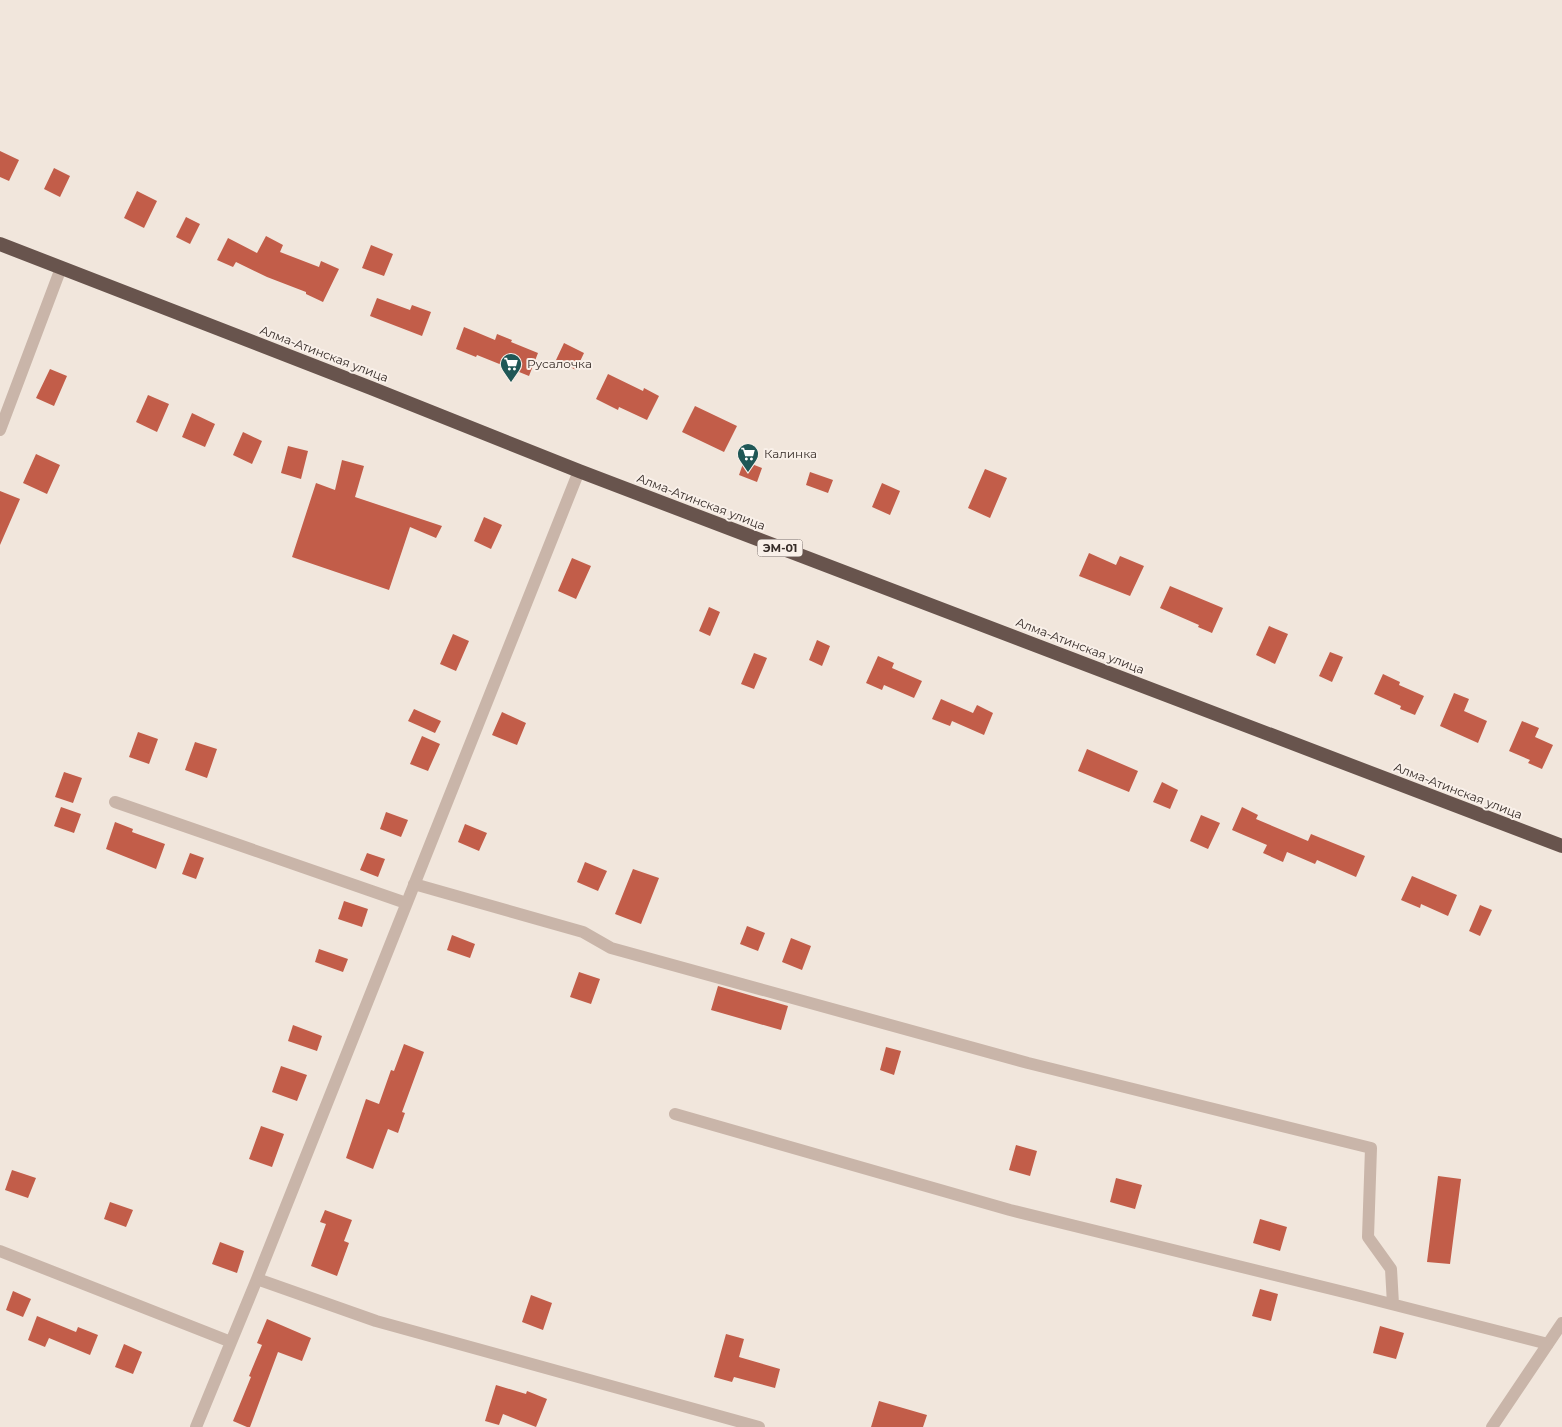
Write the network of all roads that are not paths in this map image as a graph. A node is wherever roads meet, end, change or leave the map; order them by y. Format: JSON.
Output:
{"nodes":[{"id":1,"x":0,"y":244,"type":"edge"},
{"id":2,"x":61,"y":268,"type":"junction"},
{"id":3,"x":0,"y":430,"type":"edge"},
{"id":4,"x":579,"y":471,"type":"junction"},
{"id":5,"x":115,"y":802,"type":"dead end"},
{"id":6,"x":1562,"y":846,"type":"edge"},
{"id":7,"x":414,"y":884,"type":"junction"},
{"id":8,"x":406,"y":904,"type":"junction"},
{"id":9,"x":675,"y":1114,"type":"dead end"},
{"id":10,"x":0,"y":1251,"type":"edge"},
{"id":11,"x":257,"y":1280,"type":"junction"},
{"id":12,"x":1393,"y":1304,"type":"junction"},
{"id":13,"x":1562,"y":1323,"type":"edge"},
{"id":14,"x":231,"y":1342,"type":"junction"},
{"id":15,"x":1548,"y":1344,"type":"junction"},
{"id":16,"x":196,"y":1427,"type":"edge"},
{"id":17,"x":759,"y":1427,"type":"edge"},
{"id":18,"x":1492,"y":1427,"type":"edge"}],
"edges":[{"from":1,"to":2,"type":"highway","name":"Алма-Атинская улица","number":"ЭМ-01"},
{"from":2,"to":3,"type":"street"},
{"from":2,"to":4,"type":"highway","name":"Алма-Атинская улица","number":"ЭМ-01"},
{"from":4,"to":6,"type":"highway","name":"Алма-Атинская улица","number":"ЭМ-01"},
{"from":4,"to":7,"type":"street"},
{"from":5,"to":8,"type":"street"},
{"from":7,"to":8,"type":"street"},
{"from":7,"to":12,"type":"street"},
{"from":8,"to":11,"type":"street"},
{"from":9,"to":12,"type":"street"},
{"from":10,"to":14,"type":"street"},
{"from":11,"to":14,"type":"street"},
{"from":11,"to":17,"type":"street"},
{"from":12,"to":15,"type":"street"},
{"from":13,"to":15,"type":"street"},
{"from":14,"to":16,"type":"street"},
{"from":15,"to":18,"type":"street"}]}
